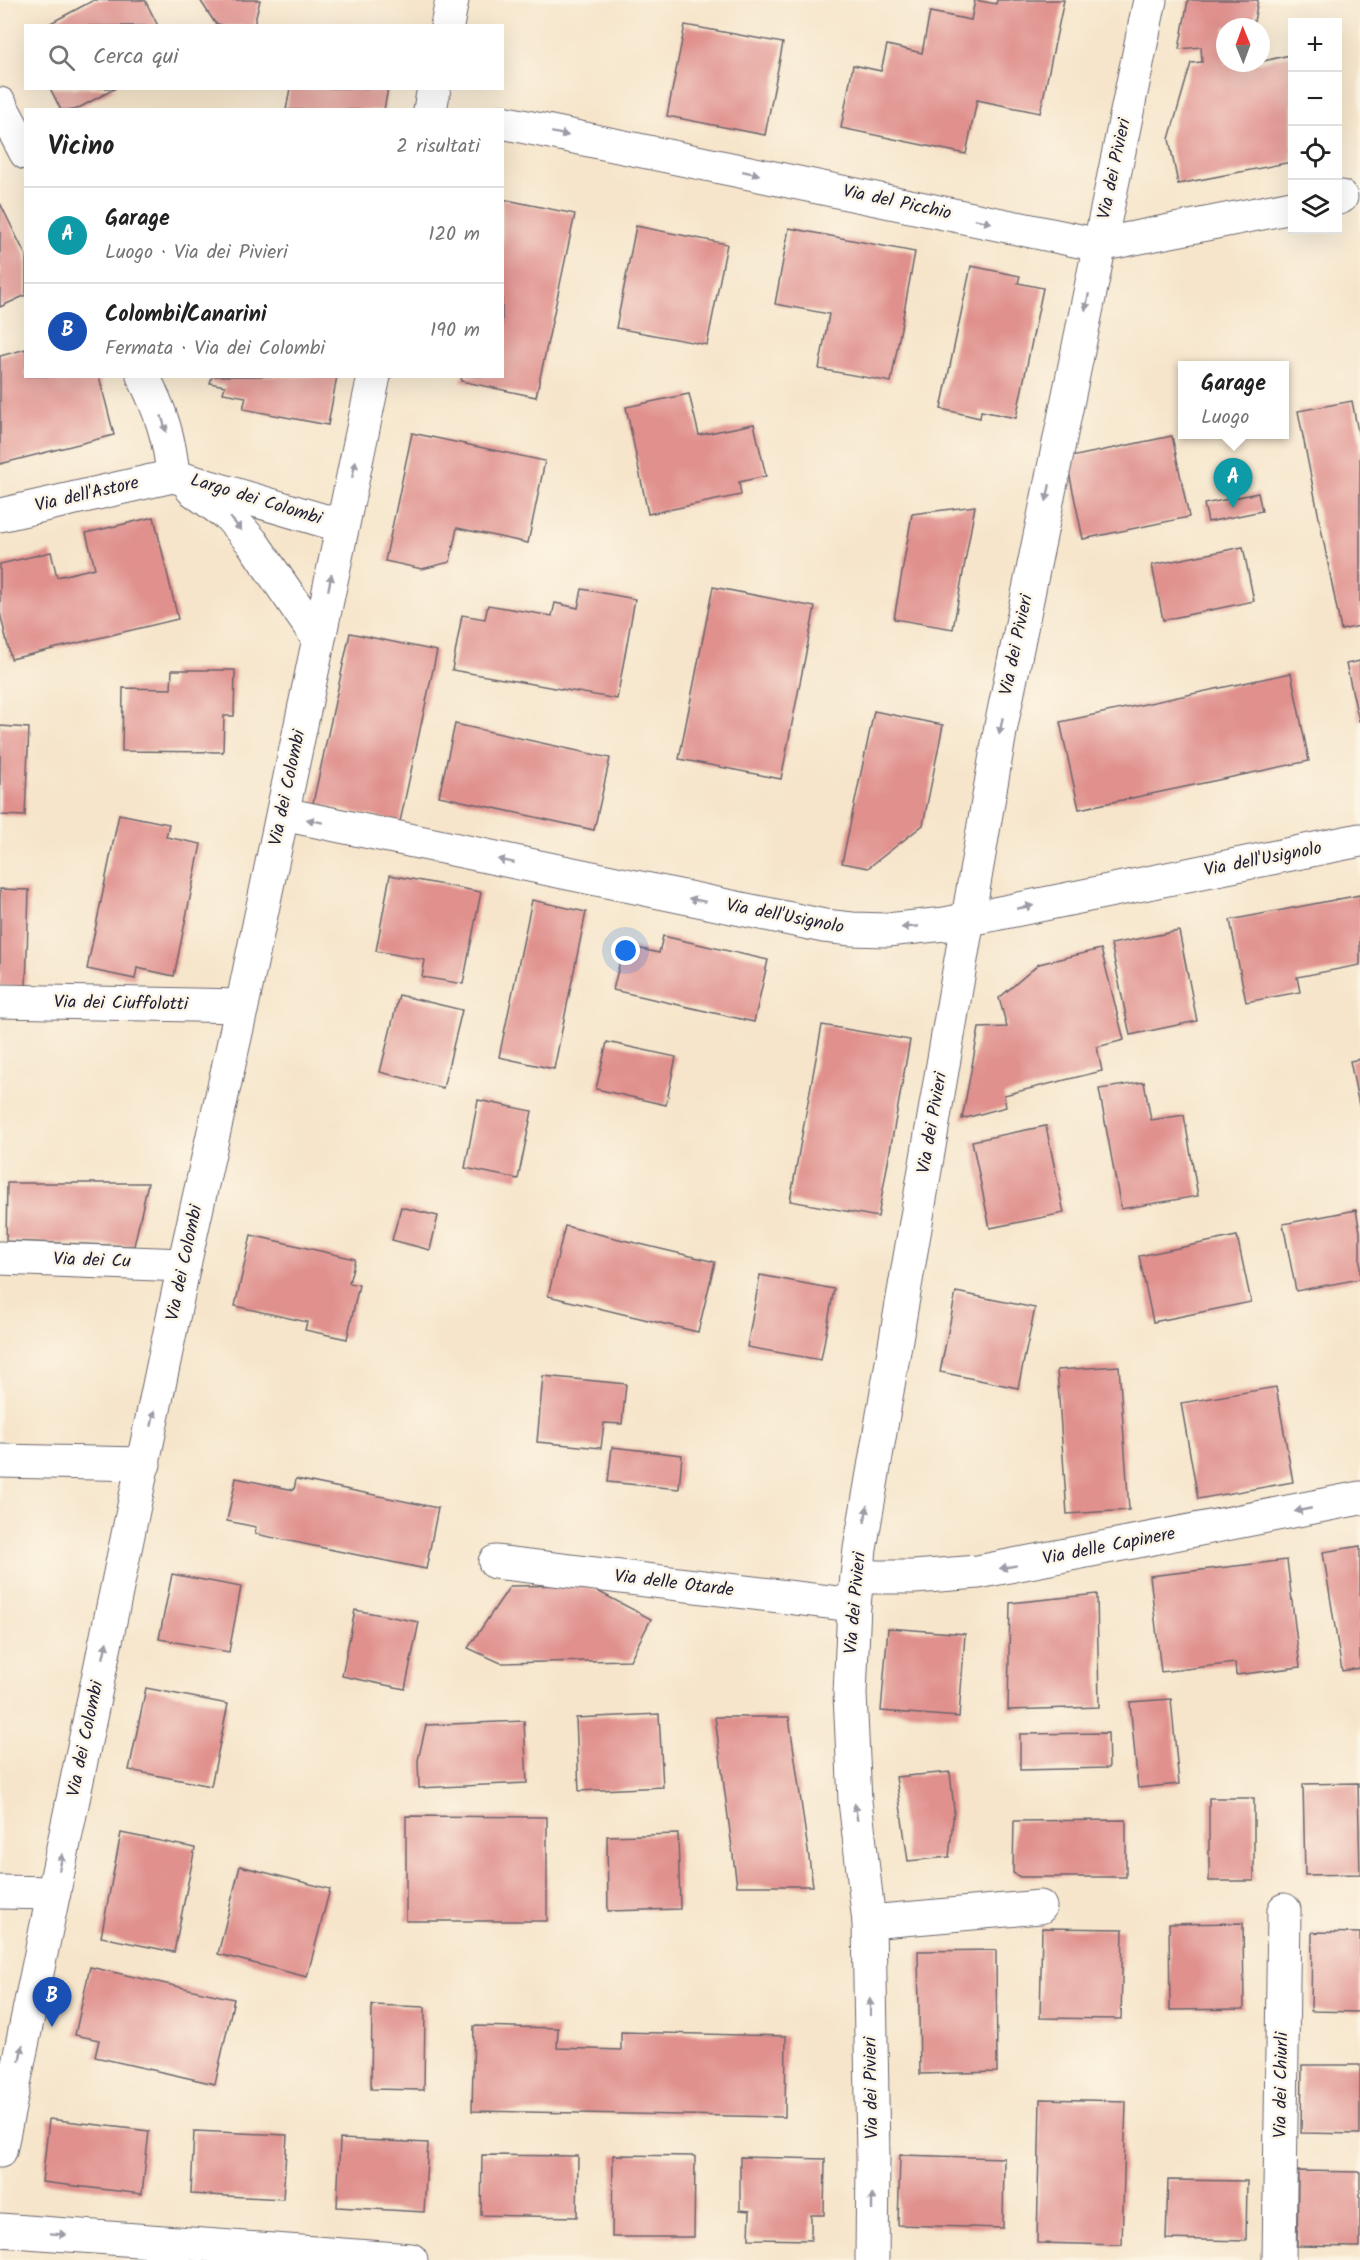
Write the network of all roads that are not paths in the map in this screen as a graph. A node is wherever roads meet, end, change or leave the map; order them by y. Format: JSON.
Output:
{"nodes":[{"id":1,"x":452,"y":0,"type":"edge"},
{"id":2,"x":1150,"y":0,"type":"edge"},
{"id":3,"x":447,"y":24,"type":"edge"},
{"id":4,"x":0,"y":104,"type":"edge"},
{"id":5,"x":504,"y":122,"type":"edge"},
{"id":6,"x":24,"y":149,"type":"edge"},
{"id":7,"x":1288,"y":208,"type":"edge"},
{"id":8,"x":1099,"y":245,"type":"junction"},
{"id":9,"x":144,"y":378,"type":"edge"},
{"id":10,"x":374,"y":378,"type":"edge"},
{"id":11,"x":174,"y":476,"type":"junction"},
{"id":12,"x":0,"y":514,"type":"edge"},
{"id":13,"x":342,"y":526,"type":"junction"},
{"id":14,"x":318,"y":638,"type":"junction"},
{"id":15,"x":283,"y":814,"type":"junction"},
{"id":16,"x":1360,"y":840,"type":"edge"},
{"id":17,"x":968,"y":919,"type":"junction"},
{"id":18,"x":0,"y":1001,"type":"edge"},
{"id":19,"x":242,"y":1006,"type":"junction"},
{"id":20,"x":0,"y":1258,"type":"edge"},
{"id":21,"x":184,"y":1265,"type":"junction"},
{"id":22,"x":0,"y":1461,"type":"edge"},
{"id":23,"x":144,"y":1464,"type":"junction"},
{"id":24,"x":1360,"y":1498,"type":"edge"},
{"id":25,"x":495,"y":1562,"type":"dead end"},
{"id":26,"x":855,"y":1591,"type":"junction"},
{"id":27,"x":0,"y":1892,"type":"edge"},
{"id":28,"x":54,"y":1893,"type":"junction"},
{"id":29,"x":1040,"y":1907,"type":"dead end"},
{"id":30,"x":1284,"y":1910,"type":"dead end"},
{"id":31,"x":869,"y":1922,"type":"junction"},
{"id":32,"x":0,"y":2151,"type":"edge"},
{"id":33,"x":0,"y":2230,"type":"edge"},
{"id":34,"x":411,"y":2260,"type":"edge"},
{"id":35,"x":872,"y":2260,"type":"edge"},
{"id":36,"x":1279,"y":2260,"type":"edge"}],
"edges":[{"from":1,"to":3,"type":"street"},
{"from":2,"to":8,"type":"street","name":"Via dei Pivieri"},
{"from":4,"to":6,"type":"street"},
{"from":5,"to":8,"type":"street","name":"Via del Picchio","one_way":true},
{"from":7,"to":8,"type":"street","name":"Via del Picchio"},
{"from":8,"to":17,"type":"street","name":"Via dei Pivieri","one_way":true},
{"from":9,"to":11,"type":"street","one_way":true},
{"from":13,"to":10,"type":"street","name":"Via dei Colombi","one_way":true},
{"from":11,"to":12,"type":"street","name":"Via dell'Astore"},
{"from":11,"to":13,"type":"street","name":"Largo dei Colombi"},
{"from":11,"to":14,"type":"street","name":"Largo dei Colombi","one_way":true},
{"from":14,"to":13,"type":"street","name":"Via dei Colombi","one_way":true},
{"from":14,"to":15,"type":"street","name":"Via dei Colombi"},
{"from":17,"to":15,"type":"street","name":"Via dell'Usignolo","one_way":true},
{"from":15,"to":19,"type":"street","name":"Via dei Colombi"},
{"from":17,"to":16,"type":"street","name":"Via dell'Usignolo","one_way":true},
{"from":26,"to":17,"type":"street","name":"Via dei Pivieri","one_way":true},
{"from":18,"to":19,"type":"street","name":"Via dei Ciuffolotti"},
{"from":19,"to":21,"type":"street","name":"Via dei Colombi"},
{"from":20,"to":21,"type":"street","name":"Via dei Cu"},
{"from":23,"to":21,"type":"street","name":"Via dei Colombi","one_way":true},
{"from":22,"to":23,"type":"street"},
{"from":28,"to":23,"type":"street","name":"Via dei Colombi","one_way":true},
{"from":24,"to":26,"type":"street","name":"Via delle Capinere","one_way":true},
{"from":25,"to":26,"type":"street","name":"Via delle Otarde"},
{"from":31,"to":26,"type":"street","name":"Via dei Pivieri","one_way":true},
{"from":27,"to":28,"type":"street"},
{"from":32,"to":28,"type":"street","name":"Via dei Colombi","one_way":true},
{"from":29,"to":31,"type":"street"},
{"from":30,"to":36,"type":"street","name":"Via dei Chiurli"},
{"from":35,"to":31,"type":"street","name":"Via dei Pivieri","one_way":true},
{"from":33,"to":34,"type":"street","one_way":true}]}
